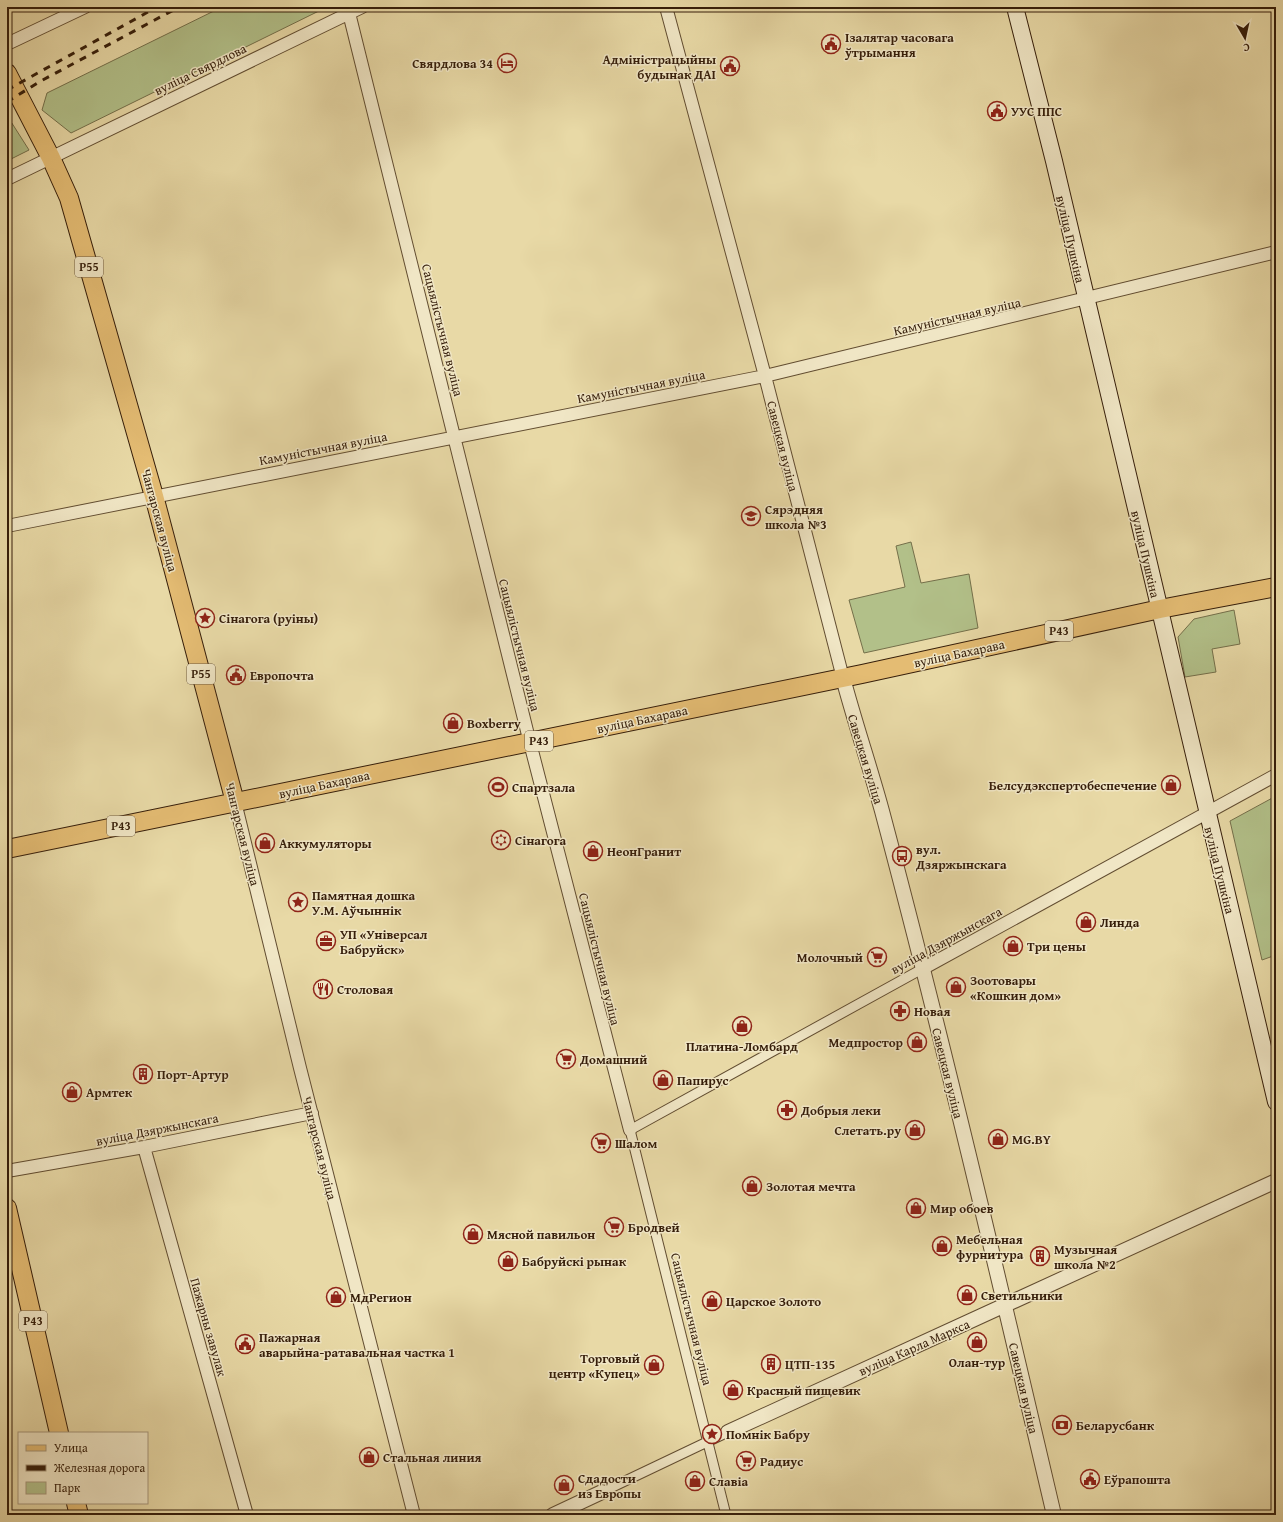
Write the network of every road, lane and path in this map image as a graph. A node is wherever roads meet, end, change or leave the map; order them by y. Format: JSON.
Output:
{"nodes":[{"id":1,"x":85,"y":7,"type":"edge"},
{"id":2,"x":362,"y":7,"type":"edge"},
{"id":3,"x":666,"y":7,"type":"edge"},
{"id":4,"x":1015,"y":7,"type":"edge"},
{"id":5,"x":349,"y":13,"type":"junction"},
{"id":6,"x":7,"y":44,"type":"edge"},
{"id":7,"x":7,"y":72,"type":"edge"},
{"id":8,"x":51,"y":158,"type":"junction"},
{"id":9,"x":7,"y":179,"type":"edge"},
{"id":10,"x":1276,"y":252,"type":"edge"},
{"id":11,"x":1085,"y":299,"type":"junction"},
{"id":12,"x":765,"y":376,"type":"junction"},
{"id":13,"x":455,"y":437,"type":"junction"},
{"id":14,"x":154,"y":496,"type":"junction"},
{"id":15,"x":7,"y":526,"type":"edge"},
{"id":16,"x":1276,"y":587,"type":"edge"},
{"id":17,"x":1160,"y":609,"type":"junction"},
{"id":18,"x":843,"y":678,"type":"junction"},
{"id":19,"x":530,"y":742,"type":"junction"},
{"id":20,"x":1276,"y":775,"type":"edge"},
{"id":21,"x":235,"y":802,"type":"junction"},
{"id":22,"x":1206,"y":814,"type":"junction"},
{"id":23,"x":7,"y":849,"type":"edge"},
{"id":24,"x":922,"y":969,"type":"junction"},
{"id":25,"x":1276,"y":1102,"type":"edge"},
{"id":26,"x":312,"y":1113,"type":"junction"},
{"id":27,"x":630,"y":1130,"type":"junction"},
{"id":28,"x":144,"y":1147,"type":"junction"},
{"id":29,"x":7,"y":1170,"type":"edge"},
{"id":30,"x":1276,"y":1181,"type":"edge"},
{"id":31,"x":7,"y":1208,"type":"edge"},
{"id":32,"x":1005,"y":1306,"type":"junction"},
{"id":33,"x":60,"y":1432,"type":"edge"},
{"id":34,"x":728,"y":1432,"type":"joint"},
{"id":35,"x":708,"y":1441,"type":"junction"},
{"id":36,"x":602,"y":1492,"type":"joint"},
{"id":37,"x":76,"y":1504,"type":"edge"},
{"id":38,"x":79,"y":1515,"type":"edge"},
{"id":39,"x":246,"y":1515,"type":"edge"},
{"id":40,"x":414,"y":1515,"type":"edge"},
{"id":41,"x":553,"y":1515,"type":"edge"},
{"id":42,"x":726,"y":1515,"type":"edge"},
{"id":43,"x":1054,"y":1515,"type":"edge"}],
"edges":[{"from":1,"to":6,"type":"street"},
{"from":2,"to":5,"type":"street","name":"вуліца Свярдлова"},
{"from":3,"to":12,"type":"street","name":"Савецкая вуліца"},
{"from":4,"to":11,"type":"main road","name":"вуліца Пушкіна"},
{"from":5,"to":8,"type":"street","name":"вуліца Свярдлова"},
{"from":5,"to":13,"type":"street","name":"Сацыялістычная вуліца"},
{"from":7,"to":8,"type":"main road","number":"Р55"},
{"from":8,"to":9,"type":"street","name":"вуліца Свярдлова"},
{"from":8,"to":14,"type":"main road","name":"Чангарская вуліца","number":"Р55"},
{"from":10,"to":11,"type":"street","name":"Камуністычная вуліца"},
{"from":11,"to":12,"type":"street","name":"Камуністычная вуліца"},
{"from":11,"to":17,"type":"main road","name":"вуліца Пушкіна"},
{"from":12,"to":13,"type":"street","name":"Камуністычная вуліца"},
{"from":12,"to":18,"type":"street","name":"Савецкая вуліца"},
{"from":13,"to":14,"type":"street","name":"Камуністычная вуліца"},
{"from":13,"to":19,"type":"street","name":"Сацыялістычная вуліца"},
{"from":14,"to":15,"type":"street","name":"Камуністычная вуліца"},
{"from":14,"to":21,"type":"main road","name":"Чангарская вуліца","number":"Р55"},
{"from":16,"to":17,"type":"main road","name":"вуліца Бахарава","number":"Р43"},
{"from":17,"to":18,"type":"main road","name":"вуліца Бахарава","number":"Р43"},
{"from":17,"to":22,"type":"main road","name":"вуліца Пушкіна"},
{"from":18,"to":19,"type":"main road","name":"вуліца Бахарава","number":"Р43"},
{"from":18,"to":24,"type":"street","name":"Савецкая вуліца"},
{"from":19,"to":21,"type":"main road","name":"вуліца Бахарава","number":"Р43"},
{"from":19,"to":27,"type":"street","name":"Сацыялістычная вуліца"},
{"from":20,"to":22,"type":"street","name":"вуліца Дзяржынскага"},
{"from":21,"to":23,"type":"main road","name":"вуліца Бахарава","number":"Р43"},
{"from":21,"to":26,"type":"street","name":"Чангарская вуліца"},
{"from":22,"to":24,"type":"street","name":"вуліца Дзяржынскага"},
{"from":22,"to":25,"type":"main road","name":"вуліца Пушкіна"},
{"from":24,"to":27,"type":"street","name":"вуліца Дзяржынскага"},
{"from":24,"to":32,"type":"street","name":"Савецкая вуліца"},
{"from":26,"to":28,"type":"street","name":"вуліца Дзяржынскага"},
{"from":26,"to":40,"type":"street","name":"Чангарская вуліца"},
{"from":27,"to":35,"type":"street","name":"Сацыялістычная вуліца"},
{"from":28,"to":29,"type":"street","name":"вуліца Дзяржынскага"},
{"from":28,"to":39,"type":"street","name":"Пажарны завулак"},
{"from":30,"to":32,"type":"street","name":"вуліца Карла Маркса"},
{"from":31,"to":33,"type":"main road","number":"Р43"},
{"from":32,"to":34,"type":"street","name":"вуліца Карла Маркса"},
{"from":32,"to":43,"type":"street","name":"Савецкая вуліца"},
{"from":34,"to":35,"type":"street","name":"вуліца Карла Маркса"},
{"from":35,"to":36,"type":"street","name":"вуліца Карла Маркса"},
{"from":35,"to":42,"type":"street","name":"Сацыялістычная вуліца"},
{"from":36,"to":41,"type":"street","name":"вуліца Карла Маркса"},
{"from":37,"to":38,"type":"main road"}]}
